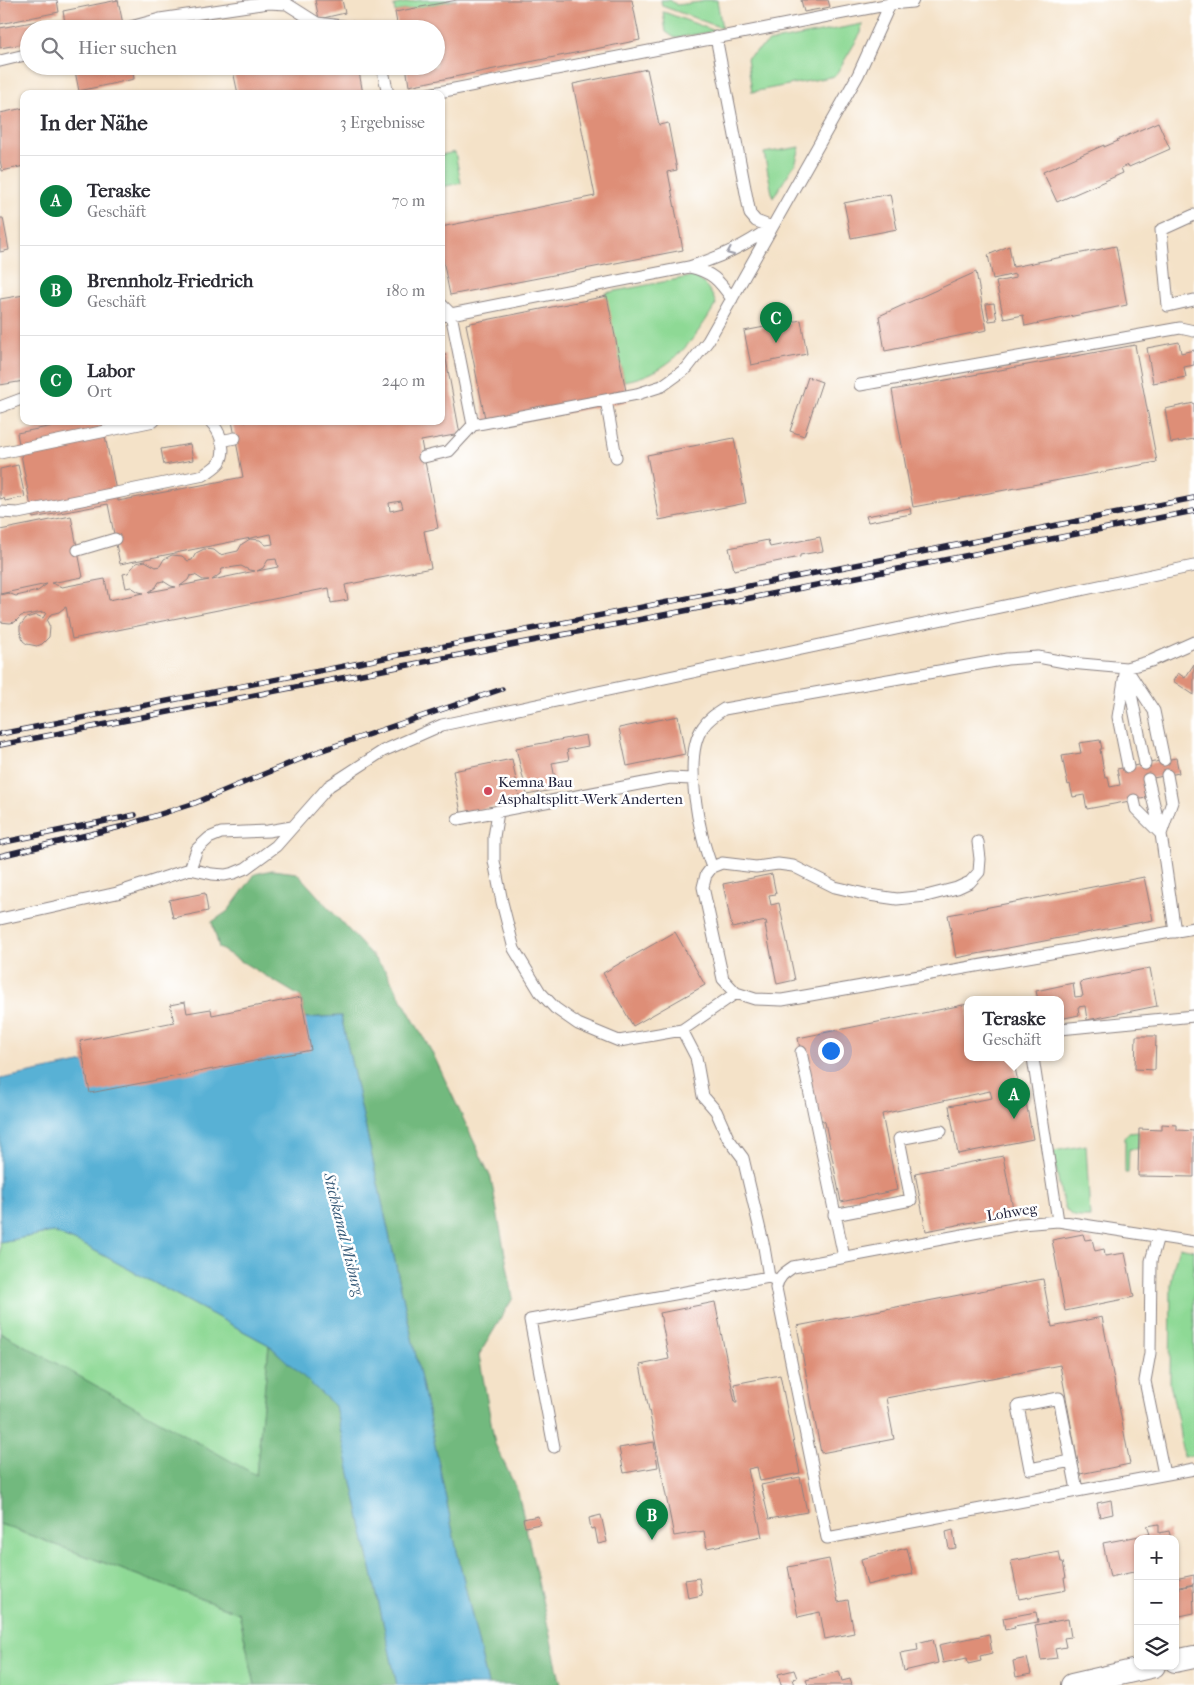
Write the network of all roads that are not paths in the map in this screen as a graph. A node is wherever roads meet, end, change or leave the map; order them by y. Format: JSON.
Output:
{"nodes":[{"id":1,"x":913,"y":0,"type":"edge"},
{"id":2,"x":892,"y":2,"type":"edge"},
{"id":3,"x":156,"y":20,"type":"edge"},
{"id":4,"x":311,"y":20,"type":"edge"},
{"id":5,"x":716,"y":37,"type":"junction"},
{"id":6,"x":20,"y":56,"type":"edge"},
{"id":7,"x":0,"y":61,"type":"edge"},
{"id":8,"x":384,"y":75,"type":"edge"},
{"id":9,"x":387,"y":90,"type":"edge"},
{"id":10,"x":445,"y":91,"type":"edge"},
{"id":11,"x":1194,"y":215,"type":"edge"},
{"id":12,"x":772,"y":227,"type":"junction"},
{"id":13,"x":689,"y":267,"type":"junction"},
{"id":14,"x":732,"y":299,"type":"junction"},
{"id":15,"x":1194,"y":300,"type":"edge"},
{"id":16,"x":446,"y":315,"type":"edge"},
{"id":17,"x":1194,"y":331,"type":"edge"},
{"id":18,"x":860,"y":384,"type":"dead end"},
{"id":19,"x":20,"y":400,"type":"edge"},
{"id":20,"x":606,"y":400,"type":"junction"},
{"id":21,"x":0,"y":407,"type":"edge"},
{"id":22,"x":134,"y":425,"type":"edge"},
{"id":23,"x":214,"y":425,"type":"edge"},
{"id":24,"x":473,"y":425,"type":"junction"},
{"id":25,"x":235,"y":438,"type":"dead end"},
{"id":26,"x":221,"y":441,"type":"junction"},
{"id":27,"x":0,"y":452,"type":"edge"},
{"id":28,"x":424,"y":457,"type":"dead end"},
{"id":29,"x":616,"y":457,"type":"dead end"},
{"id":30,"x":0,"y":512,"type":"edge"},
{"id":31,"x":115,"y":539,"type":"dead end"},
{"id":32,"x":78,"y":550,"type":"dead end"},
{"id":33,"x":1194,"y":566,"type":"edge"},
{"id":34,"x":1194,"y":642,"type":"edge"},
{"id":35,"x":1126,"y":668,"type":"junction"},
{"id":36,"x":1164,"y":760,"type":"dead end"},
{"id":37,"x":1145,"y":764,"type":"dead end"},
{"id":38,"x":1128,"y":767,"type":"dead end"},
{"id":39,"x":1167,"y":775,"type":"dead end"},
{"id":40,"x":692,"y":779,"type":"junction"},
{"id":41,"x":1148,"y":779,"type":"dead end"},
{"id":42,"x":1134,"y":800,"type":"dead end"},
{"id":43,"x":498,"y":812,"type":"junction"},
{"id":44,"x":458,"y":819,"type":"dead end"},
{"id":45,"x":292,"y":827,"type":"junction"},
{"id":46,"x":1161,"y":834,"type":"junction"},
{"id":47,"x":978,"y":842,"type":"dead end"},
{"id":48,"x":712,"y":867,"type":"junction"},
{"id":49,"x":190,"y":869,"type":"junction"},
{"id":50,"x":0,"y":919,"type":"edge"},
{"id":51,"x":1194,"y":928,"type":"edge"},
{"id":52,"x":1175,"y":932,"type":"junction"},
{"id":53,"x":736,"y":993,"type":"junction"},
{"id":54,"x":1194,"y":1016,"type":"edge"},
{"id":55,"x":1064,"y":1029,"type":"edge"},
{"id":56,"x":682,"y":1030,"type":"junction"},
{"id":57,"x":801,"y":1052,"type":"dead end"},
{"id":58,"x":1033,"y":1061,"type":"edge"},
{"id":59,"x":941,"y":1131,"type":"dead end"},
{"id":60,"x":834,"y":1215,"type":"junction"},
{"id":61,"x":1058,"y":1221,"type":"junction"},
{"id":62,"x":1158,"y":1236,"type":"junction"},
{"id":63,"x":1194,"y":1242,"type":"edge"},
{"id":64,"x":840,"y":1258,"type":"junction"},
{"id":65,"x":773,"y":1279,"type":"junction"},
{"id":66,"x":554,"y":1447,"type":"dead end"},
{"id":67,"x":1071,"y":1461,"type":"junction"},
{"id":68,"x":1194,"y":1469,"type":"edge"},
{"id":69,"x":1164,"y":1474,"type":"junction"},
{"id":70,"x":1077,"y":1490,"type":"junction"},
{"id":71,"x":1194,"y":1657,"type":"edge"},
{"id":72,"x":1179,"y":1661,"type":"edge"},
{"id":73,"x":1137,"y":1670,"type":"edge"},
{"id":74,"x":1072,"y":1685,"type":"edge"}],
"edges":[{"from":1,"to":2,"type":"lane"},
{"from":2,"to":5,"type":"lane"},
{"from":2,"to":12,"type":"lane"},
{"from":3,"to":4,"type":"lane"},
{"from":5,"to":10,"type":"lane"},
{"from":5,"to":12,"type":"lane"},
{"from":6,"to":7,"type":"lane"},
{"from":8,"to":9,"type":"lane"},
{"from":11,"to":15,"type":"lane"},
{"from":12,"to":13,"type":"lane","one_way":true},
{"from":12,"to":14,"type":"lane"},
{"from":13,"to":14,"type":"lane"},
{"from":13,"to":16,"type":"lane"},
{"from":14,"to":20,"type":"lane"},
{"from":16,"to":24,"type":"lane"},
{"from":17,"to":18,"type":"lane"},
{"from":19,"to":21,"type":"lane"},
{"from":20,"to":24,"type":"lane"},
{"from":20,"to":29,"type":"lane"},
{"from":22,"to":27,"type":"lane"},
{"from":23,"to":26,"type":"lane"},
{"from":24,"to":28,"type":"lane"},
{"from":25,"to":26,"type":"lane"},
{"from":26,"to":30,"type":"lane"},
{"from":31,"to":32,"type":"lane"},
{"from":33,"to":45,"type":"lane"},
{"from":34,"to":35,"type":"lane"},
{"from":35,"to":36,"type":"lane"},
{"from":35,"to":37,"type":"lane"},
{"from":35,"to":38,"type":"lane"},
{"from":35,"to":40,"type":"lane"},
{"from":39,"to":46,"type":"lane"},
{"from":40,"to":43,"type":"lane"},
{"from":40,"to":48,"type":"lane"},
{"from":41,"to":46,"type":"lane"},
{"from":42,"to":46,"type":"lane"},
{"from":43,"to":44,"type":"lane"},
{"from":43,"to":56,"type":"lane"},
{"from":45,"to":49,"type":"lane"},
{"from":45,"to":49,"type":"lane"},
{"from":46,"to":52,"type":"lane"},
{"from":47,"to":48,"type":"lane"},
{"from":48,"to":53,"type":"lane"},
{"from":49,"to":50,"type":"lane"},
{"from":51,"to":52,"type":"lane"},
{"from":52,"to":53,"type":"lane"},
{"from":53,"to":56,"type":"lane"},
{"from":54,"to":55,"type":"lane"},
{"from":56,"to":65,"type":"lane"},
{"from":57,"to":60,"type":"lane"},
{"from":58,"to":61,"type":"lane"},
{"from":59,"to":60,"type":"lane"},
{"from":60,"to":64,"type":"lane"},
{"from":61,"to":62,"type":"lane","name":"Lohweg"},
{"from":61,"to":64,"type":"lane","name":"Lohweg"},
{"from":62,"to":63,"type":"lane","name":"Lohweg"},
{"from":62,"to":69,"type":"lane"},
{"from":64,"to":65,"type":"lane","name":"Lohweg"},
{"from":65,"to":66,"type":"lane"},
{"from":65,"to":70,"type":"lane"},
{"from":67,"to":67,"type":"lane"},
{"from":67,"to":70,"type":"lane"},
{"from":68,"to":69,"type":"lane"},
{"from":69,"to":70,"type":"lane"},
{"from":71,"to":72,"type":"street"},
{"from":73,"to":74,"type":"street"}]}
